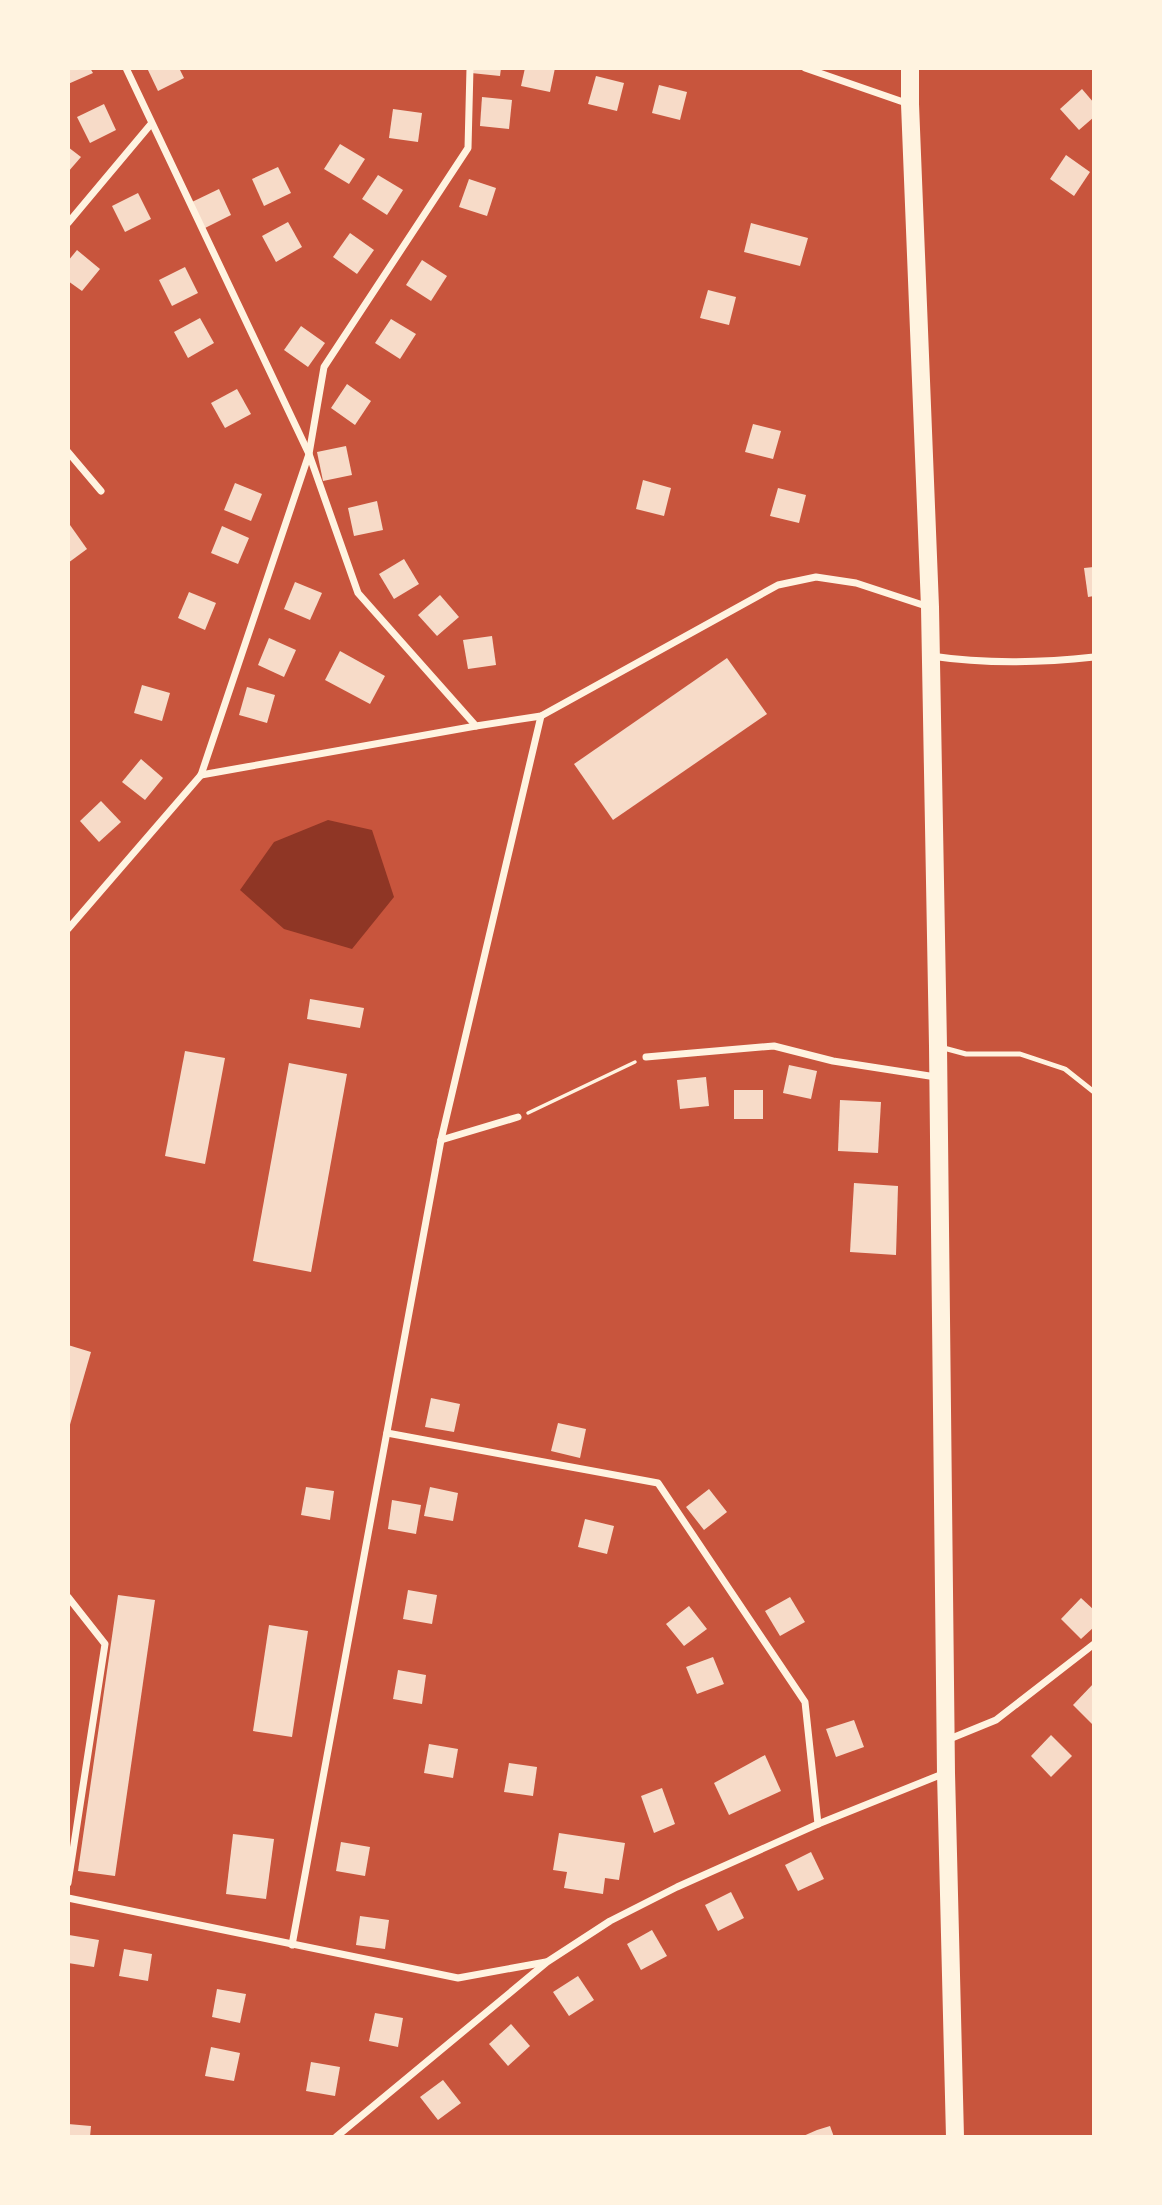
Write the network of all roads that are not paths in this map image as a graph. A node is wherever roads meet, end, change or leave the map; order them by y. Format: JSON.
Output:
{"nodes":[{"id":1,"x":126,"y":68,"type":"edge"},
{"id":2,"x":470,"y":68,"type":"edge"},
{"id":3,"x":805,"y":68,"type":"edge"},
{"id":4,"x":910,"y":68,"type":"edge"},
{"id":5,"x":910,"y":104,"type":"junction"},
{"id":6,"x":151,"y":124,"type":"junction"},
{"id":7,"x":68,"y":223,"type":"edge"},
{"id":8,"x":68,"y":452,"type":"edge"},
{"id":9,"x":309,"y":454,"type":"junction"},
{"id":10,"x":101,"y":491,"type":"dead end"},
{"id":11,"x":930,"y":607,"type":"junction"},
{"id":12,"x":931,"y":656,"type":"junction"},
{"id":13,"x":1094,"y":657,"type":"edge"},
{"id":14,"x":541,"y":716,"type":"junction"},
{"id":15,"x":477,"y":726,"type":"junction"},
{"id":16,"x":201,"y":775,"type":"junction"},
{"id":17,"x":68,"y":929,"type":"edge"},
{"id":18,"x":938,"y":1046,"type":"junction"},
{"id":19,"x":646,"y":1057,"type":"road end"},
{"id":20,"x":937,"y":1077,"type":"junction"},
{"id":21,"x":1094,"y":1091,"type":"edge"},
{"id":22,"x":518,"y":1117,"type":"road end"},
{"id":23,"x":440,"y":1140,"type":"junction"},
{"id":24,"x":387,"y":1433,"type":"junction"},
{"id":25,"x":68,"y":1597,"type":"edge"},
{"id":26,"x":1094,"y":1643,"type":"edge"},
{"id":27,"x":946,"y":1741,"type":"junction"},
{"id":28,"x":946,"y":1773,"type":"junction"},
{"id":29,"x":818,"y":1824,"type":"junction"},
{"id":30,"x":68,"y":1883,"type":"edge"},
{"id":31,"x":68,"y":1898,"type":"edge"},
{"id":32,"x":292,"y":1945,"type":"junction"},
{"id":33,"x":547,"y":1962,"type":"junction"},
{"id":34,"x":336,"y":2137,"type":"edge"},
{"id":35,"x":955,"y":2137,"type":"edge"}],
"edges":[{"from":1,"to":6,"type":"street"},
{"from":2,"to":9,"type":"street"},
{"from":3,"to":5,"type":"street"},
{"from":4,"to":5,"type":"highway"},
{"from":5,"to":11,"type":"highway"},
{"from":6,"to":7,"type":"street"},
{"from":6,"to":9,"type":"street"},
{"from":8,"to":10,"type":"street"},
{"from":9,"to":15,"type":"street"},
{"from":9,"to":16,"type":"street"},
{"from":11,"to":12,"type":"highway"},
{"from":11,"to":14,"type":"street"},
{"from":12,"to":13,"type":"street"},
{"from":12,"to":18,"type":"highway"},
{"from":14,"to":15,"type":"street"},
{"from":14,"to":23,"type":"street"},
{"from":15,"to":16,"type":"street"},
{"from":16,"to":17,"type":"street"},
{"from":18,"to":20,"type":"highway"},
{"from":18,"to":21,"type":"lane"},
{"from":19,"to":20,"type":"street"},
{"from":20,"to":27,"type":"highway"},
{"from":22,"to":23,"type":"street"},
{"from":23,"to":24,"type":"street"},
{"from":24,"to":29,"type":"street"},
{"from":24,"to":32,"type":"street"},
{"from":25,"to":30,"type":"street"},
{"from":26,"to":27,"type":"street"},
{"from":27,"to":28,"type":"highway"},
{"from":28,"to":29,"type":"street"},
{"from":28,"to":35,"type":"highway"},
{"from":29,"to":33,"type":"street"},
{"from":31,"to":32,"type":"street"},
{"from":32,"to":33,"type":"street"},
{"from":33,"to":34,"type":"street"}]}
